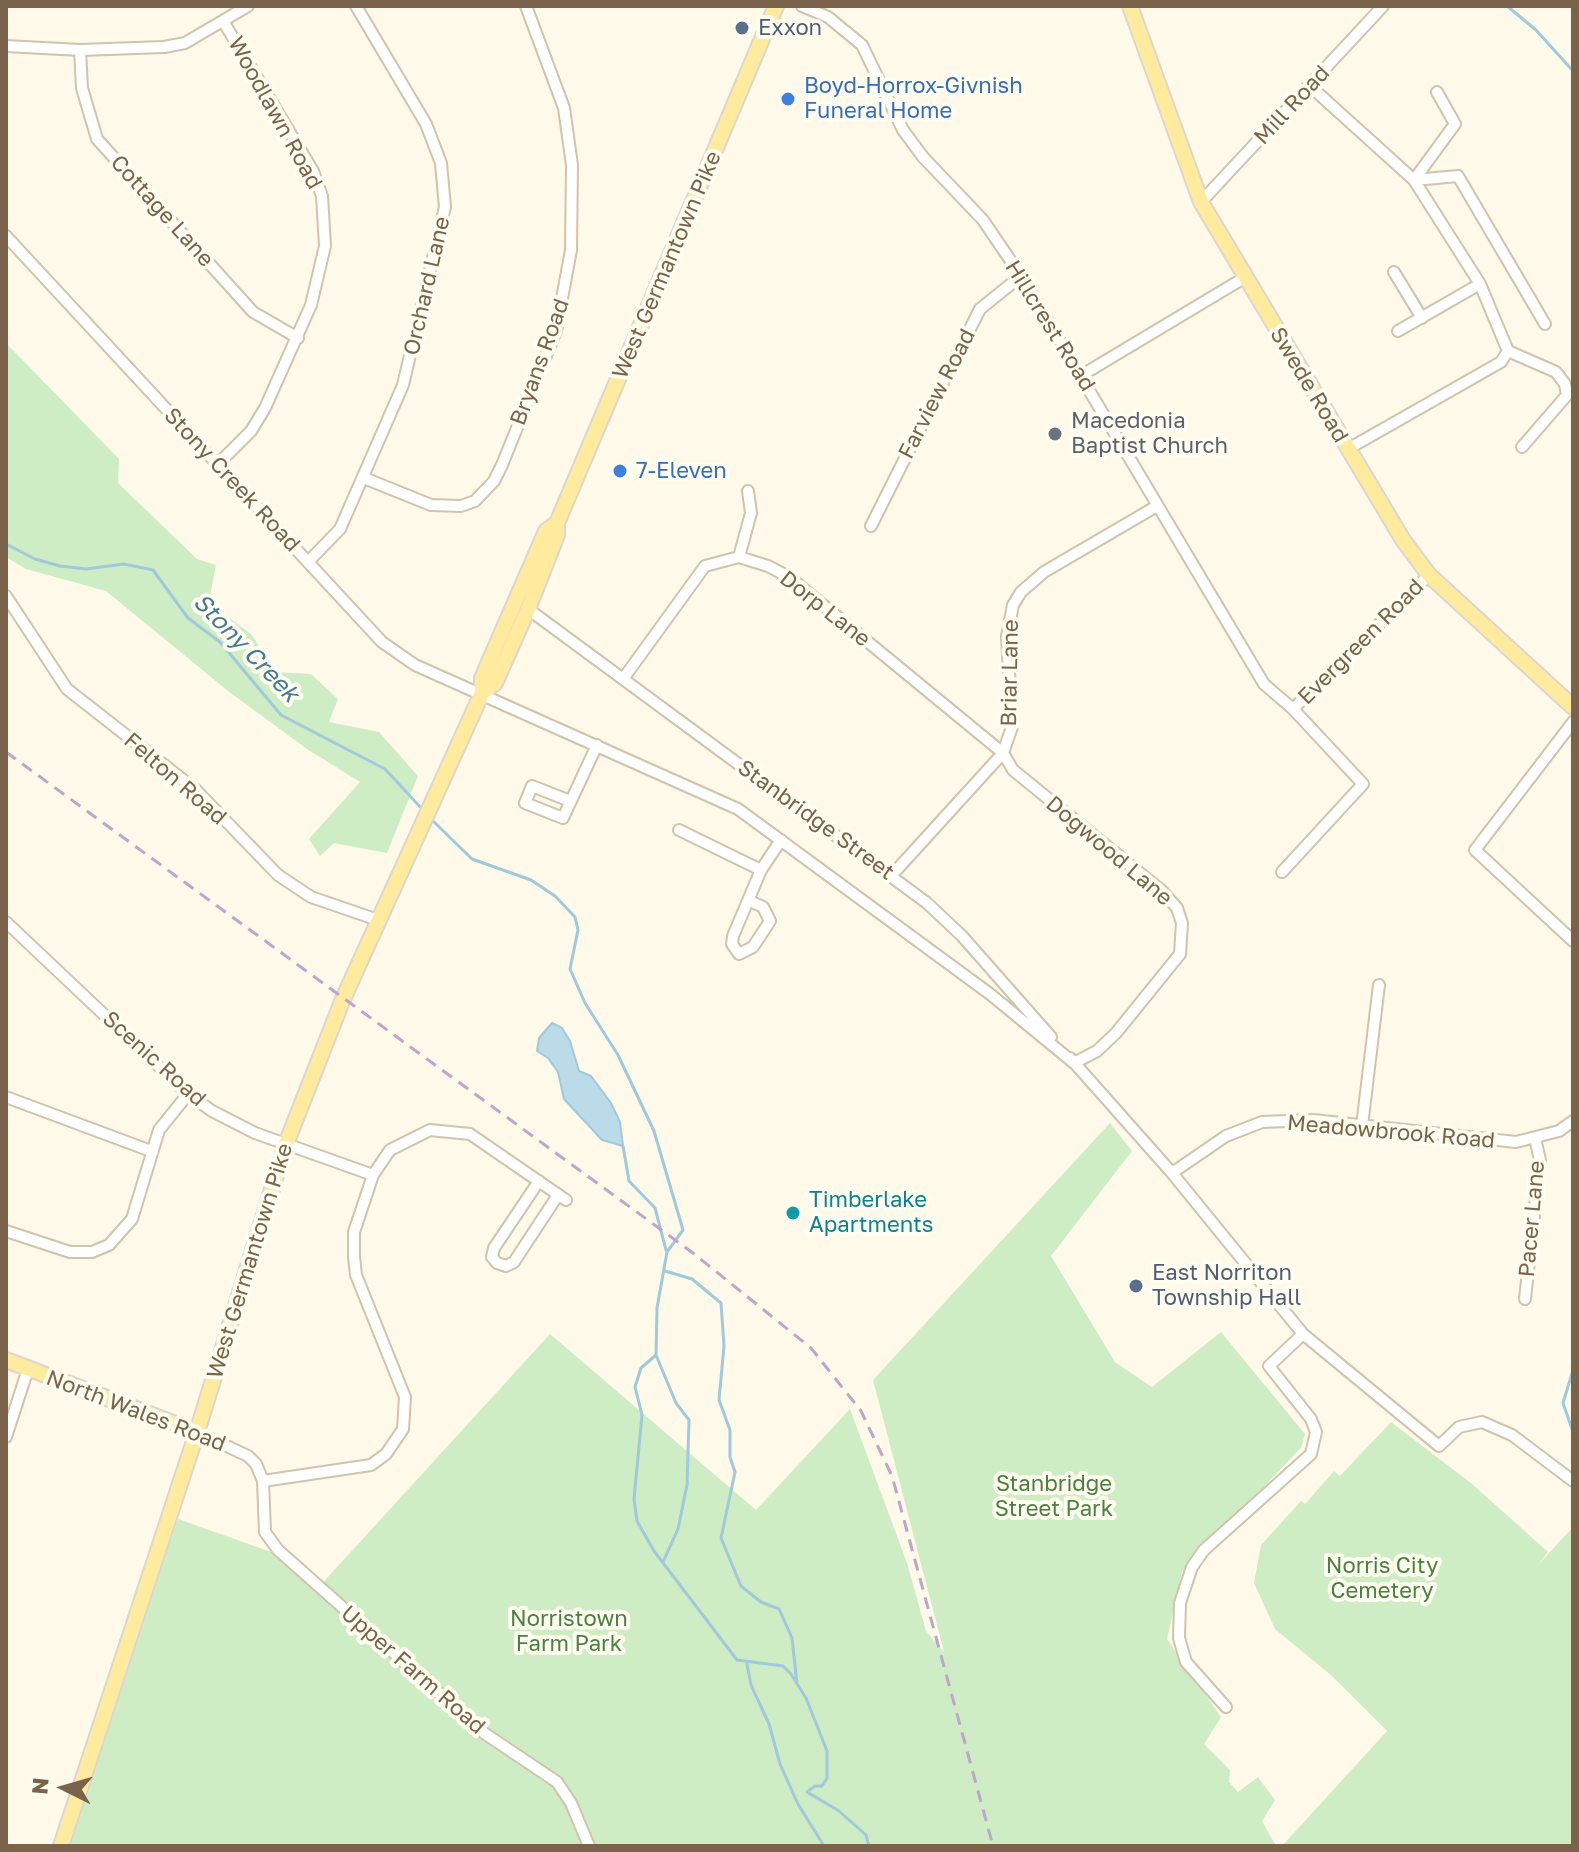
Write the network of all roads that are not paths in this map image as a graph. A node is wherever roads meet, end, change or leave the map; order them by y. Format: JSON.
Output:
{"nodes":[{"id":1,"x":248,"y":6,"type":"edge"},
{"id":2,"x":356,"y":6,"type":"edge"},
{"id":3,"x":526,"y":6,"type":"edge"},
{"id":4,"x":776,"y":6,"type":"edge"},
{"id":5,"x":802,"y":6,"type":"edge"},
{"id":6,"x":1130,"y":6,"type":"edge"},
{"id":7,"x":1383,"y":6,"type":"edge"},
{"id":8,"x":223,"y":21,"type":"junction"},
{"id":9,"x":6,"y":46,"type":"edge"},
{"id":10,"x":80,"y":50,"type":"junction"},
{"id":11,"x":1310,"y":86,"type":"junction"},
{"id":12,"x":1437,"y":92,"type":"dead end"},
{"id":13,"x":1414,"y":180,"type":"junction"},
{"id":14,"x":1201,"y":202,"type":"junction"},
{"id":15,"x":6,"y":236,"type":"edge"},
{"id":16,"x":1394,"y":272,"type":"dead end"},
{"id":17,"x":1021,"y":276,"type":"junction"},
{"id":18,"x":1244,"y":278,"type":"junction"},
{"id":19,"x":1480,"y":284,"type":"junction"},
{"id":20,"x":1422,"y":318,"type":"junction"},
{"id":21,"x":1545,"y":324,"type":"dead end"},
{"id":22,"x":1398,"y":331,"type":"dead end"},
{"id":23,"x":298,"y":338,"type":"junction"},
{"id":24,"x":1508,"y":351,"type":"junction"},
{"id":25,"x":1082,"y":375,"type":"junction"},
{"id":26,"x":1522,"y":447,"type":"dead end"},
{"id":27,"x":1348,"y":449,"type":"junction"},
{"id":28,"x":217,"y":465,"type":"junction"},
{"id":29,"x":364,"y":478,"type":"junction"},
{"id":30,"x":748,"y":491,"type":"dead end"},
{"id":31,"x":1157,"y":506,"type":"junction"},
{"id":32,"x":557,"y":523,"type":"junction"},
{"id":33,"x":871,"y":526,"type":"dead end"},
{"id":34,"x":739,"y":557,"type":"junction"},
{"id":35,"x":308,"y":562,"type":"junction"},
{"id":36,"x":1429,"y":575,"type":"junction"},
{"id":37,"x":6,"y":596,"type":"edge"},
{"id":38,"x":528,"y":609,"type":"junction"},
{"id":39,"x":623,"y":679,"type":"junction"},
{"id":40,"x":482,"y":693,"type":"junction"},
{"id":41,"x":1573,"y":707,"type":"edge"},
{"id":42,"x":1293,"y":709,"type":"junction"},
{"id":43,"x":1573,"y":722,"type":"edge"},
{"id":44,"x":597,"y":745,"type":"junction"},
{"id":45,"x":1003,"y":753,"type":"junction"},
{"id":46,"x":570,"y":801,"type":"dead end"},
{"id":47,"x":679,"y":830,"type":"dead end"},
{"id":48,"x":781,"y":840,"type":"junction"},
{"id":49,"x":761,"y":870,"type":"junction"},
{"id":50,"x":1282,"y":872,"type":"dead end"},
{"id":51,"x":892,"y":875,"type":"junction"},
{"id":52,"x":750,"y":901,"type":"junction"},
{"id":53,"x":378,"y":920,"type":"junction"},
{"id":54,"x":6,"y":922,"type":"edge"},
{"id":55,"x":1573,"y":941,"type":"edge"},
{"id":56,"x":1379,"y":985,"type":"dead end"},
{"id":57,"x":1074,"y":1063,"type":"junction"},
{"id":58,"x":188,"y":1094,"type":"junction"},
{"id":59,"x":6,"y":1097,"type":"edge"},
{"id":60,"x":1573,"y":1121,"type":"edge"},
{"id":61,"x":1362,"y":1126,"type":"junction"},
{"id":62,"x":1535,"y":1138,"type":"junction"},
{"id":63,"x":286,"y":1144,"type":"junction"},
{"id":64,"x":151,"y":1151,"type":"junction"},
{"id":65,"x":1172,"y":1173,"type":"junction"},
{"id":66,"x":373,"y":1175,"type":"junction"},
{"id":67,"x":539,"y":1181,"type":"junction"},
{"id":68,"x":6,"y":1231,"type":"edge"},
{"id":69,"x":1525,"y":1299,"type":"dead end"},
{"id":70,"x":1303,"y":1334,"type":"junction"},
{"id":71,"x":6,"y":1360,"type":"edge"},
{"id":72,"x":28,"y":1369,"type":"junction"},
{"id":73,"x":197,"y":1432,"type":"junction"},
{"id":74,"x":6,"y":1437,"type":"edge"},
{"id":75,"x":263,"y":1481,"type":"junction"},
{"id":76,"x":1573,"y":1481,"type":"edge"},
{"id":77,"x":1226,"y":1707,"type":"dead end"},
{"id":78,"x":61,"y":1846,"type":"edge"},
{"id":79,"x":589,"y":1846,"type":"edge"}],
"edges":[{"from":1,"to":8,"type":"street"},
{"from":2,"to":29,"type":"street","name":"Orchard Lane"},
{"from":3,"to":29,"type":"street","name":"Bryans Road"},
{"from":4,"to":32,"type":"main road","name":"West Germantown Pike"},
{"from":5,"to":17,"type":"street","name":"Hillcrest Road"},
{"from":6,"to":14,"type":"main road","name":"Swede Road"},
{"from":7,"to":11,"type":"street","name":"Mill Road"},
{"from":8,"to":10,"type":"street"},
{"from":8,"to":23,"type":"street","name":"Woodlawn Road"},
{"from":9,"to":10,"type":"street"},
{"from":10,"to":23,"type":"street","name":"Cottage Lane"},
{"from":11,"to":13,"type":"street"},
{"from":11,"to":14,"type":"street","name":"Mill Road"},
{"from":12,"to":13,"type":"street"},
{"from":13,"to":19,"type":"street"},
{"from":13,"to":21,"type":"street"},
{"from":14,"to":18,"type":"main road","name":"Swede Road"},
{"from":15,"to":28,"type":"street","name":"Stony Creek Road"},
{"from":16,"to":20,"type":"street"},
{"from":17,"to":25,"type":"street","name":"Hillcrest Road"},
{"from":17,"to":33,"type":"street","name":"Farview Road"},
{"from":18,"to":25,"type":"street"},
{"from":18,"to":27,"type":"main road","name":"Swede Road"},
{"from":19,"to":20,"type":"street"},
{"from":19,"to":24,"type":"street"},
{"from":20,"to":22,"type":"street"},
{"from":23,"to":28,"type":"street","name":"Woodlawn Road"},
{"from":24,"to":26,"type":"street"},
{"from":24,"to":27,"type":"street"},
{"from":25,"to":31,"type":"street","name":"Hillcrest Road"},
{"from":27,"to":36,"type":"main road","name":"Swede Road"},
{"from":28,"to":35,"type":"street","name":"Stony Creek Road"},
{"from":29,"to":35,"type":"street","name":"Orchard Lane"},
{"from":30,"to":34,"type":"street"},
{"from":31,"to":42,"type":"street","name":"Hillcrest Road"},
{"from":31,"to":45,"type":"street","name":"Briar Lane"},
{"from":32,"to":38,"type":"main road","name":"West Germantown Pike"},
{"from":32,"to":40,"type":"main road","name":"West Germantown Pike"},
{"from":34,"to":39,"type":"street"},
{"from":34,"to":45,"type":"street","name":"Dorp Lane"},
{"from":35,"to":40,"type":"street","name":"Stony Creek Road"},
{"from":36,"to":41,"type":"main road","name":"Swede Road"},
{"from":36,"to":42,"type":"street","name":"Evergreen Road"},
{"from":37,"to":53,"type":"street","name":"Felton Road"},
{"from":38,"to":39,"type":"street","name":"Stanbridge Street"},
{"from":38,"to":40,"type":"main road","name":"West Germantown Pike"},
{"from":39,"to":51,"type":"street","name":"Stanbridge Street"},
{"from":40,"to":44,"type":"street","name":"Stanbridge Street"},
{"from":40,"to":53,"type":"main road","name":"West Germantown Pike"},
{"from":42,"to":50,"type":"street","name":"Hillcrest Road"},
{"from":43,"to":55,"type":"street"},
{"from":44,"to":46,"type":"street"},
{"from":44,"to":48,"type":"street","name":"Stanbridge Street"},
{"from":45,"to":51,"type":"street","name":"Briar Lane"},
{"from":45,"to":57,"type":"street","name":"Dogwood Lane"},
{"from":47,"to":49,"type":"street"},
{"from":48,"to":49,"type":"street"},
{"from":48,"to":57,"type":"street","name":"Stanbridge Street"},
{"from":49,"to":52,"type":"street"},
{"from":51,"to":57,"type":"street","name":"Stanbridge Street"},
{"from":52,"to":52,"type":"street"},
{"from":53,"to":63,"type":"main road","name":"West Germantown Pike"},
{"from":54,"to":58,"type":"street","name":"Scenic Road"},
{"from":56,"to":61,"type":"street"},
{"from":57,"to":65,"type":"street","name":"Stanbridge Street"},
{"from":58,"to":63,"type":"street","name":"Scenic Road"},
{"from":58,"to":64,"type":"street"},
{"from":59,"to":64,"type":"street"},
{"from":60,"to":62,"type":"street","name":"Meadowbrook Road"},
{"from":61,"to":62,"type":"street","name":"Meadowbrook Road"},
{"from":61,"to":65,"type":"street","name":"Meadowbrook Road"},
{"from":62,"to":69,"type":"street","name":"Pacer Lane"},
{"from":63,"to":66,"type":"street","name":"Scenic Road"},
{"from":63,"to":73,"type":"main road","name":"West Germantown Pike"},
{"from":64,"to":68,"type":"street"},
{"from":65,"to":70,"type":"street","name":"Stanbridge Street"},
{"from":66,"to":67,"type":"street"},
{"from":66,"to":75,"type":"street"},
{"from":67,"to":67,"type":"street"},
{"from":70,"to":76,"type":"street","name":"Stanbridge Street"},
{"from":70,"to":77,"type":"street"},
{"from":71,"to":72,"type":"main road","name":"North Wales Road"},
{"from":72,"to":73,"type":"main road","name":"North Wales Road"},
{"from":72,"to":74,"type":"street"},
{"from":73,"to":75,"type":"street","name":"North Wales Road"},
{"from":73,"to":78,"type":"main road","name":"West Germantown Pike"},
{"from":75,"to":79,"type":"street","name":"Upper Farm Road"}]}
